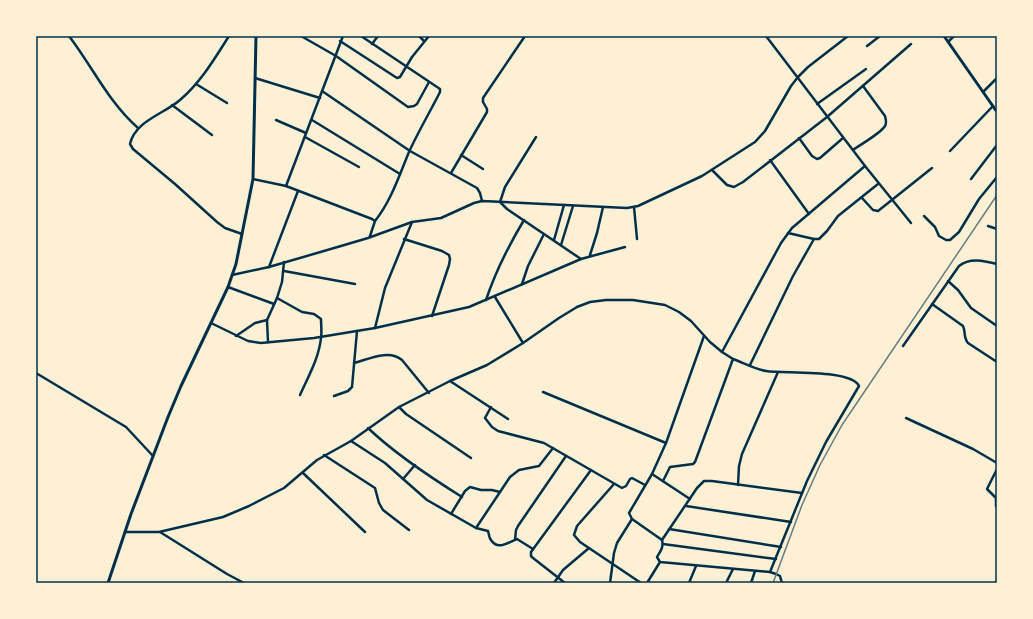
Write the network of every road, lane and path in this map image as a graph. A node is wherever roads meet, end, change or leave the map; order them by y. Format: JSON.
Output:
{"nodes":[{"id":1,"x":69,"y":36,"type":"edge"},
{"id":2,"x":229,"y":36,"type":"edge"},
{"id":3,"x":256,"y":36,"type":"edge"},
{"id":4,"x":301,"y":36,"type":"edge"},
{"id":5,"x":343,"y":36,"type":"edge"},
{"id":6,"x":361,"y":36,"type":"edge"},
{"id":7,"x":378,"y":36,"type":"edge"},
{"id":8,"x":419,"y":36,"type":"edge"},
{"id":9,"x":429,"y":36,"type":"edge"},
{"id":10,"x":525,"y":36,"type":"edge"},
{"id":11,"x":766,"y":36,"type":"edge"},
{"id":12,"x":848,"y":36,"type":"edge"},
{"id":13,"x":880,"y":36,"type":"edge"},
{"id":14,"x":944,"y":36,"type":"edge"},
{"id":15,"x":954,"y":36,"type":"edge"},
{"id":16,"x":340,"y":41,"type":"junction"},
{"id":17,"x":424,"y":41,"type":"junction"},
{"id":18,"x":948,"y":42,"type":"junction"},
{"id":19,"x":372,"y":44,"type":"junction"},
{"id":20,"x":911,"y":44,"type":"dead end"},
{"id":21,"x":867,"y":46,"type":"dead end"},
{"id":22,"x":336,"y":56,"type":"junction"},
{"id":23,"x":406,"y":67,"type":"junction"},
{"id":24,"x":866,"y":69,"type":"dead end"},
{"id":25,"x":798,"y":77,"type":"junction"},
{"id":26,"x":255,"y":78,"type":"junction"},
{"id":27,"x":997,"y":78,"type":"edge"},
{"id":28,"x":429,"y":82,"type":"junction"},
{"id":29,"x":196,"y":84,"type":"junction"},
{"id":30,"x":863,"y":86,"type":"junction"},
{"id":31,"x":322,"y":91,"type":"junction"},
{"id":32,"x":983,"y":92,"type":"junction"},
{"id":33,"x":320,"y":98,"type":"junction"},
{"id":34,"x":227,"y":103,"type":"dead end"},
{"id":35,"x":818,"y":104,"type":"junction"},
{"id":36,"x":172,"y":106,"type":"junction"},
{"id":37,"x":993,"y":106,"type":"junction"},
{"id":38,"x":997,"y":112,"type":"edge"},
{"id":39,"x":827,"y":116,"type":"junction"},
{"id":40,"x":276,"y":120,"type":"dead end"},
{"id":41,"x":312,"y":120,"type":"junction"},
{"id":42,"x":138,"y":128,"type":"junction"},
{"id":43,"x":306,"y":132,"type":"junction"},
{"id":44,"x":212,"y":135,"type":"dead end"},
{"id":45,"x":305,"y":137,"type":"junction"},
{"id":46,"x":536,"y":137,"type":"dead end"},
{"id":47,"x":799,"y":138,"type":"junction"},
{"id":48,"x":843,"y":138,"type":"junction"},
{"id":49,"x":997,"y":145,"type":"edge"},
{"id":50,"x":853,"y":150,"type":"junction"},
{"id":51,"x":410,"y":151,"type":"junction"},
{"id":52,"x":950,"y":151,"type":"dead end"},
{"id":53,"x":461,"y":155,"type":"junction"},
{"id":54,"x":770,"y":160,"type":"junction"},
{"id":55,"x":359,"y":166,"type":"dead end"},
{"id":56,"x":865,"y":166,"type":"junction"},
{"id":57,"x":932,"y":168,"type":"dead end"},
{"id":58,"x":483,"y":169,"type":"dead end"},
{"id":59,"x":712,"y":170,"type":"junction"},
{"id":60,"x":451,"y":173,"type":"junction"},
{"id":61,"x":400,"y":174,"type":"junction"},
{"id":62,"x":997,"y":177,"type":"edge"},
{"id":63,"x":253,"y":179,"type":"junction"},
{"id":64,"x":971,"y":180,"type":"dead end"},
{"id":65,"x":878,"y":184,"type":"junction"},
{"id":66,"x":286,"y":186,"type":"junction"},
{"id":67,"x":298,"y":190,"type":"junction"},
{"id":68,"x":862,"y":198,"type":"junction"},
{"id":69,"x":891,"y":200,"type":"junction"},
{"id":70,"x":482,"y":201,"type":"junction"},
{"id":71,"x":500,"y":202,"type":"junction"},
{"id":72,"x":564,"y":205,"type":"junction"},
{"id":73,"x":573,"y":206,"type":"junction"},
{"id":74,"x":604,"y":207,"type":"junction"},
{"id":75,"x":634,"y":207,"type":"junction"},
{"id":76,"x":809,"y":214,"type":"junction"},
{"id":77,"x":924,"y":216,"type":"dead end"},
{"id":78,"x":524,"y":220,"type":"junction"},
{"id":79,"x":375,"y":221,"type":"junction"},
{"id":80,"x":412,"y":222,"type":"junction"},
{"id":81,"x":911,"y":224,"type":"dead end"},
{"id":82,"x":988,"y":226,"type":"dead end"},
{"id":83,"x":997,"y":229,"type":"edge"},
{"id":84,"x":788,"y":233,"type":"junction"},
{"id":85,"x":242,"y":234,"type":"junction"},
{"id":86,"x":544,"y":234,"type":"junction"},
{"id":87,"x":370,"y":237,"type":"junction"},
{"id":88,"x":404,"y":239,"type":"junction"},
{"id":89,"x":637,"y":239,"type":"dead end"},
{"id":90,"x":814,"y":239,"type":"junction"},
{"id":91,"x":554,"y":240,"type":"junction"},
{"id":92,"x":561,"y":245,"type":"junction"},
{"id":93,"x":625,"y":247,"type":"dead end"},
{"id":94,"x":590,"y":256,"type":"junction"},
{"id":95,"x":581,"y":258,"type":"junction"},
{"id":96,"x":284,"y":262,"type":"junction"},
{"id":97,"x":997,"y":264,"type":"edge"},
{"id":98,"x":269,"y":267,"type":"junction"},
{"id":99,"x":284,"y":271,"type":"junction"},
{"id":100,"x":232,"y":275,"type":"junction"},
{"id":101,"x":948,"y":280,"type":"junction"},
{"id":102,"x":355,"y":284,"type":"dead end"},
{"id":103,"x":522,"y":284,"type":"junction"},
{"id":104,"x":228,"y":287,"type":"junction"},
{"id":105,"x":495,"y":297,"type":"junction"},
{"id":106,"x":277,"y":298,"type":"junction"},
{"id":107,"x":486,"y":301,"type":"junction"},
{"id":108,"x":274,"y":304,"type":"junction"},
{"id":109,"x":932,"y":304,"type":"junction"},
{"id":110,"x":432,"y":316,"type":"junction"},
{"id":111,"x":267,"y":320,"type":"junction"},
{"id":112,"x":211,"y":323,"type":"junction"},
{"id":113,"x":997,"y":326,"type":"edge"},
{"id":114,"x":375,"y":328,"type":"junction"},
{"id":115,"x":357,"y":331,"type":"junction"},
{"id":116,"x":236,"y":336,"type":"junction"},
{"id":117,"x":704,"y":336,"type":"junction"},
{"id":118,"x":321,"y":337,"type":"junction"},
{"id":119,"x":268,"y":342,"type":"junction"},
{"id":120,"x":523,"y":343,"type":"junction"},
{"id":121,"x":903,"y":346,"type":"dead end"},
{"id":122,"x":722,"y":352,"type":"junction"},
{"id":123,"x":733,"y":359,"type":"junction"},
{"id":124,"x":997,"y":362,"type":"edge"},
{"id":125,"x":354,"y":363,"type":"junction"},
{"id":126,"x":750,"y":366,"type":"junction"},
{"id":127,"x":778,"y":372,"type":"junction"},
{"id":128,"x":36,"y":373,"type":"edge"},
{"id":129,"x":450,"y":381,"type":"junction"},
{"id":130,"x":543,"y":392,"type":"dead end"},
{"id":131,"x":429,"y":393,"type":"junction"},
{"id":132,"x":300,"y":395,"type":"dead end"},
{"id":133,"x":334,"y":396,"type":"dead end"},
{"id":134,"x":399,"y":407,"type":"junction"},
{"id":135,"x":491,"y":407,"type":"junction"},
{"id":136,"x":906,"y":418,"type":"dead end"},
{"id":137,"x":508,"y":419,"type":"dead end"},
{"id":138,"x":368,"y":428,"type":"junction"},
{"id":139,"x":351,"y":440,"type":"junction"},
{"id":140,"x":666,"y":443,"type":"junction"},
{"id":141,"x":554,"y":448,"type":"junction"},
{"id":142,"x":154,"y":456,"type":"junction"},
{"id":143,"x":324,"y":456,"type":"junction"},
{"id":144,"x":566,"y":456,"type":"junction"},
{"id":145,"x":471,"y":458,"type":"dead end"},
{"id":146,"x":997,"y":463,"type":"edge"},
{"id":147,"x":415,"y":465,"type":"junction"},
{"id":148,"x":591,"y":470,"type":"junction"},
{"id":149,"x":997,"y":470,"type":"edge"},
{"id":150,"x":302,"y":473,"type":"junction"},
{"id":151,"x":652,"y":474,"type":"junction"},
{"id":152,"x":403,"y":479,"type":"junction"},
{"id":153,"x":663,"y":481,"type":"junction"},
{"id":154,"x":614,"y":484,"type":"junction"},
{"id":155,"x":645,"y":485,"type":"junction"},
{"id":156,"x":738,"y":485,"type":"junction"},
{"id":157,"x":500,"y":492,"type":"junction"},
{"id":158,"x":802,"y":493,"type":"junction"},
{"id":159,"x":462,"y":496,"type":"junction"},
{"id":160,"x":690,"y":499,"type":"junction"},
{"id":161,"x":686,"y":506,"type":"junction"},
{"id":162,"x":996,"y":506,"type":"edge"},
{"id":163,"x":451,"y":514,"type":"junction"},
{"id":164,"x":632,"y":519,"type":"junction"},
{"id":165,"x":790,"y":522,"type":"junction"},
{"id":166,"x":476,"y":528,"type":"junction"},
{"id":167,"x":669,"y":529,"type":"junction"},
{"id":168,"x":409,"y":530,"type":"dead end"},
{"id":169,"x":125,"y":532,"type":"junction"},
{"id":170,"x":160,"y":532,"type":"junction"},
{"id":171,"x":365,"y":532,"type":"dead end"},
{"id":172,"x":515,"y":540,"type":"junction"},
{"id":173,"x":662,"y":542,"type":"junction"},
{"id":174,"x":781,"y":547,"type":"junction"},
{"id":175,"x":590,"y":548,"type":"junction"},
{"id":176,"x":533,"y":549,"type":"junction"},
{"id":177,"x":776,"y":559,"type":"junction"},
{"id":178,"x":660,"y":562,"type":"junction"},
{"id":179,"x":612,"y":563,"type":"junction"},
{"id":180,"x":696,"y":566,"type":"junction"},
{"id":181,"x":732,"y":569,"type":"junction"},
{"id":182,"x":755,"y":571,"type":"junction"},
{"id":183,"x":770,"y":572,"type":"junction"},
{"id":184,"x":557,"y":578,"type":"junction"},
{"id":185,"x":108,"y":583,"type":"edge"},
{"id":186,"x":244,"y":583,"type":"edge"},
{"id":187,"x":554,"y":583,"type":"edge"},
{"id":188,"x":565,"y":583,"type":"edge"},
{"id":189,"x":610,"y":583,"type":"edge"},
{"id":190,"x":641,"y":583,"type":"edge"},
{"id":191,"x":648,"y":583,"type":"edge"},
{"id":192,"x":688,"y":583,"type":"edge"},
{"id":193,"x":726,"y":583,"type":"edge"},
{"id":194,"x":750,"y":583,"type":"edge"},
{"id":195,"x":782,"y":583,"type":"edge"}],
"edges":[{"from":1,"to":42,"type":"street"},
{"from":2,"to":29,"type":"street"},
{"from":3,"to":26,"type":"street"},
{"from":4,"to":22,"type":"street"},
{"from":5,"to":16,"type":"street"},
{"from":6,"to":19,"type":"street"},
{"from":7,"to":19,"type":"street"},
{"from":8,"to":17,"type":"street"},
{"from":9,"to":17,"type":"street"},
{"from":10,"to":53,"type":"street"},
{"from":11,"to":25,"type":"street"},
{"from":12,"to":25,"type":"street"},
{"from":13,"to":21,"type":"street"},
{"from":14,"to":18,"type":"street"},
{"from":15,"to":18,"type":"street"},
{"from":16,"to":22,"type":"street"},
{"from":16,"to":23,"type":"street"},
{"from":17,"to":23,"type":"street"},
{"from":18,"to":32,"type":"street"},
{"from":19,"to":23,"type":"street"},
{"from":20,"to":30,"type":"street"},
{"from":22,"to":28,"type":"street"},
{"from":22,"to":31,"type":"street"},
{"from":23,"to":28,"type":"street"},
{"from":24,"to":35,"type":"street"},
{"from":25,"to":35,"type":"street"},
{"from":25,"to":59,"type":"street"},
{"from":26,"to":33,"type":"street"},
{"from":26,"to":63,"type":"street"},
{"from":27,"to":32,"type":"street"},
{"from":28,"to":51,"type":"street"},
{"from":29,"to":34,"type":"street"},
{"from":29,"to":36,"type":"street"},
{"from":30,"to":39,"type":"street"},
{"from":30,"to":50,"type":"street"},
{"from":31,"to":33,"type":"street"},
{"from":31,"to":51,"type":"street"},
{"from":32,"to":37,"type":"street"},
{"from":33,"to":41,"type":"street"},
{"from":35,"to":39,"type":"street"},
{"from":36,"to":42,"type":"street"},
{"from":36,"to":44,"type":"street"},
{"from":37,"to":38,"type":"street"},
{"from":37,"to":52,"type":"street"},
{"from":39,"to":47,"type":"street"},
{"from":39,"to":48,"type":"street"},
{"from":40,"to":43,"type":"street"},
{"from":41,"to":43,"type":"street"},
{"from":41,"to":61,"type":"street"},
{"from":42,"to":85,"type":"street"},
{"from":43,"to":45,"type":"street"},
{"from":45,"to":55,"type":"street"},
{"from":45,"to":66,"type":"street"},
{"from":46,"to":71,"type":"street"},
{"from":47,"to":48,"type":"street"},
{"from":47,"to":54,"type":"street"},
{"from":48,"to":50,"type":"street"},
{"from":49,"to":64,"type":"street"},
{"from":50,"to":56,"type":"street"},
{"from":51,"to":60,"type":"street"},
{"from":51,"to":61,"type":"street"},
{"from":53,"to":58,"type":"street"},
{"from":53,"to":60,"type":"street"},
{"from":54,"to":59,"type":"street"},
{"from":54,"to":76,"type":"street"},
{"from":56,"to":65,"type":"street"},
{"from":56,"to":76,"type":"street"},
{"from":57,"to":69,"type":"street"},
{"from":59,"to":75,"type":"street"},
{"from":60,"to":70,"type":"street"},
{"from":61,"to":79,"type":"street"},
{"from":62,"to":77,"type":"street"},
{"from":63,"to":66,"type":"street"},
{"from":63,"to":85,"type":"street"},
{"from":65,"to":68,"type":"street"},
{"from":65,"to":69,"type":"street"},
{"from":66,"to":67,"type":"street"},
{"from":67,"to":79,"type":"street"},
{"from":67,"to":98,"type":"street"},
{"from":68,"to":69,"type":"street"},
{"from":68,"to":90,"type":"street"},
{"from":69,"to":81,"type":"street"},
{"from":70,"to":71,"type":"street"},
{"from":70,"to":80,"type":"street"},
{"from":71,"to":72,"type":"street"},
{"from":71,"to":78,"type":"street"},
{"from":72,"to":73,"type":"street"},
{"from":72,"to":91,"type":"street"},
{"from":73,"to":74,"type":"street"},
{"from":73,"to":92,"type":"street"},
{"from":74,"to":75,"type":"street"},
{"from":74,"to":94,"type":"street"},
{"from":75,"to":89,"type":"street"},
{"from":76,"to":84,"type":"street"},
{"from":78,"to":86,"type":"street"},
{"from":78,"to":107,"type":"street"},
{"from":79,"to":87,"type":"street"},
{"from":80,"to":87,"type":"street"},
{"from":80,"to":88,"type":"street"},
{"from":82,"to":83,"type":"street"},
{"from":84,"to":90,"type":"street"},
{"from":84,"to":122,"type":"street"},
{"from":85,"to":100,"type":"street"},
{"from":86,"to":91,"type":"street"},
{"from":86,"to":103,"type":"street"},
{"from":87,"to":96,"type":"street"},
{"from":88,"to":110,"type":"street"},
{"from":88,"to":114,"type":"street"},
{"from":90,"to":126,"type":"street"},
{"from":91,"to":92,"type":"street"},
{"from":92,"to":95,"type":"street"},
{"from":93,"to":94,"type":"street"},
{"from":94,"to":95,"type":"street"},
{"from":95,"to":103,"type":"street"},
{"from":96,"to":98,"type":"street"},
{"from":96,"to":99,"type":"street"},
{"from":97,"to":101,"type":"street"},
{"from":98,"to":100,"type":"street"},
{"from":99,"to":102,"type":"street"},
{"from":99,"to":106,"type":"street"},
{"from":100,"to":104,"type":"street"},
{"from":101,"to":109,"type":"street"},
{"from":101,"to":113,"type":"street"},
{"from":103,"to":105,"type":"street"},
{"from":104,"to":108,"type":"street"},
{"from":104,"to":112,"type":"street"},
{"from":105,"to":107,"type":"street"},
{"from":105,"to":120,"type":"street"},
{"from":106,"to":108,"type":"street"},
{"from":106,"to":118,"type":"street"},
{"from":107,"to":110,"type":"street"},
{"from":108,"to":111,"type":"street"},
{"from":109,"to":121,"type":"street"},
{"from":109,"to":124,"type":"street"},
{"from":110,"to":114,"type":"street"},
{"from":111,"to":116,"type":"street"},
{"from":111,"to":119,"type":"street"},
{"from":112,"to":116,"type":"street"},
{"from":112,"to":142,"type":"street"},
{"from":114,"to":115,"type":"street"},
{"from":115,"to":118,"type":"street"},
{"from":115,"to":125,"type":"street"},
{"from":116,"to":119,"type":"street"},
{"from":117,"to":120,"type":"street"},
{"from":117,"to":122,"type":"street"},
{"from":117,"to":140,"type":"street"},
{"from":118,"to":119,"type":"street"},
{"from":118,"to":132,"type":"street"},
{"from":120,"to":129,"type":"street"},
{"from":122,"to":123,"type":"street"},
{"from":123,"to":126,"type":"street"},
{"from":123,"to":153,"type":"street"},
{"from":125,"to":131,"type":"street"},
{"from":125,"to":133,"type":"street"},
{"from":126,"to":127,"type":"street"},
{"from":127,"to":156,"type":"street"},
{"from":127,"to":158,"type":"street"},
{"from":128,"to":142,"type":"street"},
{"from":129,"to":131,"type":"street"},
{"from":129,"to":135,"type":"street"},
{"from":130,"to":140,"type":"street"},
{"from":131,"to":134,"type":"street"},
{"from":134,"to":138,"type":"street"},
{"from":134,"to":145,"type":"street"},
{"from":135,"to":137,"type":"street"},
{"from":135,"to":141,"type":"street"},
{"from":136,"to":146,"type":"street"},
{"from":138,"to":139,"type":"street"},
{"from":138,"to":147,"type":"street"},
{"from":139,"to":143,"type":"street"},
{"from":139,"to":152,"type":"street"},
{"from":140,"to":151,"type":"street"},
{"from":141,"to":144,"type":"street"},
{"from":141,"to":157,"type":"street"},
{"from":142,"to":169,"type":"street"},
{"from":143,"to":150,"type":"street"},
{"from":143,"to":168,"type":"street"},
{"from":144,"to":148,"type":"street"},
{"from":144,"to":172,"type":"street"},
{"from":147,"to":152,"type":"street"},
{"from":147,"to":159,"type":"street"},
{"from":148,"to":154,"type":"street"},
{"from":148,"to":176,"type":"street"},
{"from":149,"to":162,"type":"street"},
{"from":150,"to":170,"type":"street"},
{"from":150,"to":171,"type":"street"},
{"from":151,"to":153,"type":"street"},
{"from":151,"to":155,"type":"street"},
{"from":152,"to":163,"type":"street"},
{"from":153,"to":160,"type":"street"},
{"from":154,"to":155,"type":"street"},
{"from":154,"to":175,"type":"street"},
{"from":155,"to":164,"type":"street"},
{"from":156,"to":158,"type":"street"},
{"from":156,"to":160,"type":"street"},
{"from":157,"to":159,"type":"street"},
{"from":157,"to":166,"type":"street"},
{"from":158,"to":165,"type":"street"},
{"from":159,"to":163,"type":"street"},
{"from":160,"to":161,"type":"street"},
{"from":161,"to":165,"type":"street"},
{"from":161,"to":167,"type":"street"},
{"from":163,"to":166,"type":"street"},
{"from":164,"to":173,"type":"street"},
{"from":164,"to":179,"type":"street"},
{"from":165,"to":174,"type":"street"},
{"from":166,"to":172,"type":"street"},
{"from":167,"to":173,"type":"street"},
{"from":167,"to":174,"type":"street"},
{"from":169,"to":170,"type":"street"},
{"from":169,"to":185,"type":"street"},
{"from":170,"to":186,"type":"street"},
{"from":172,"to":176,"type":"street"},
{"from":173,"to":177,"type":"street"},
{"from":173,"to":178,"type":"street"},
{"from":174,"to":177,"type":"street"},
{"from":175,"to":179,"type":"street"},
{"from":175,"to":184,"type":"street"},
{"from":176,"to":184,"type":"street"},
{"from":177,"to":183,"type":"street"},
{"from":178,"to":180,"type":"street"},
{"from":178,"to":191,"type":"street"},
{"from":179,"to":189,"type":"street"},
{"from":179,"to":190,"type":"street"},
{"from":180,"to":181,"type":"street"},
{"from":180,"to":192,"type":"street"},
{"from":181,"to":182,"type":"street"},
{"from":181,"to":193,"type":"street"},
{"from":182,"to":183,"type":"street"},
{"from":182,"to":194,"type":"street"},
{"from":183,"to":195,"type":"street"},
{"from":184,"to":187,"type":"street"},
{"from":184,"to":188,"type":"street"}]}
